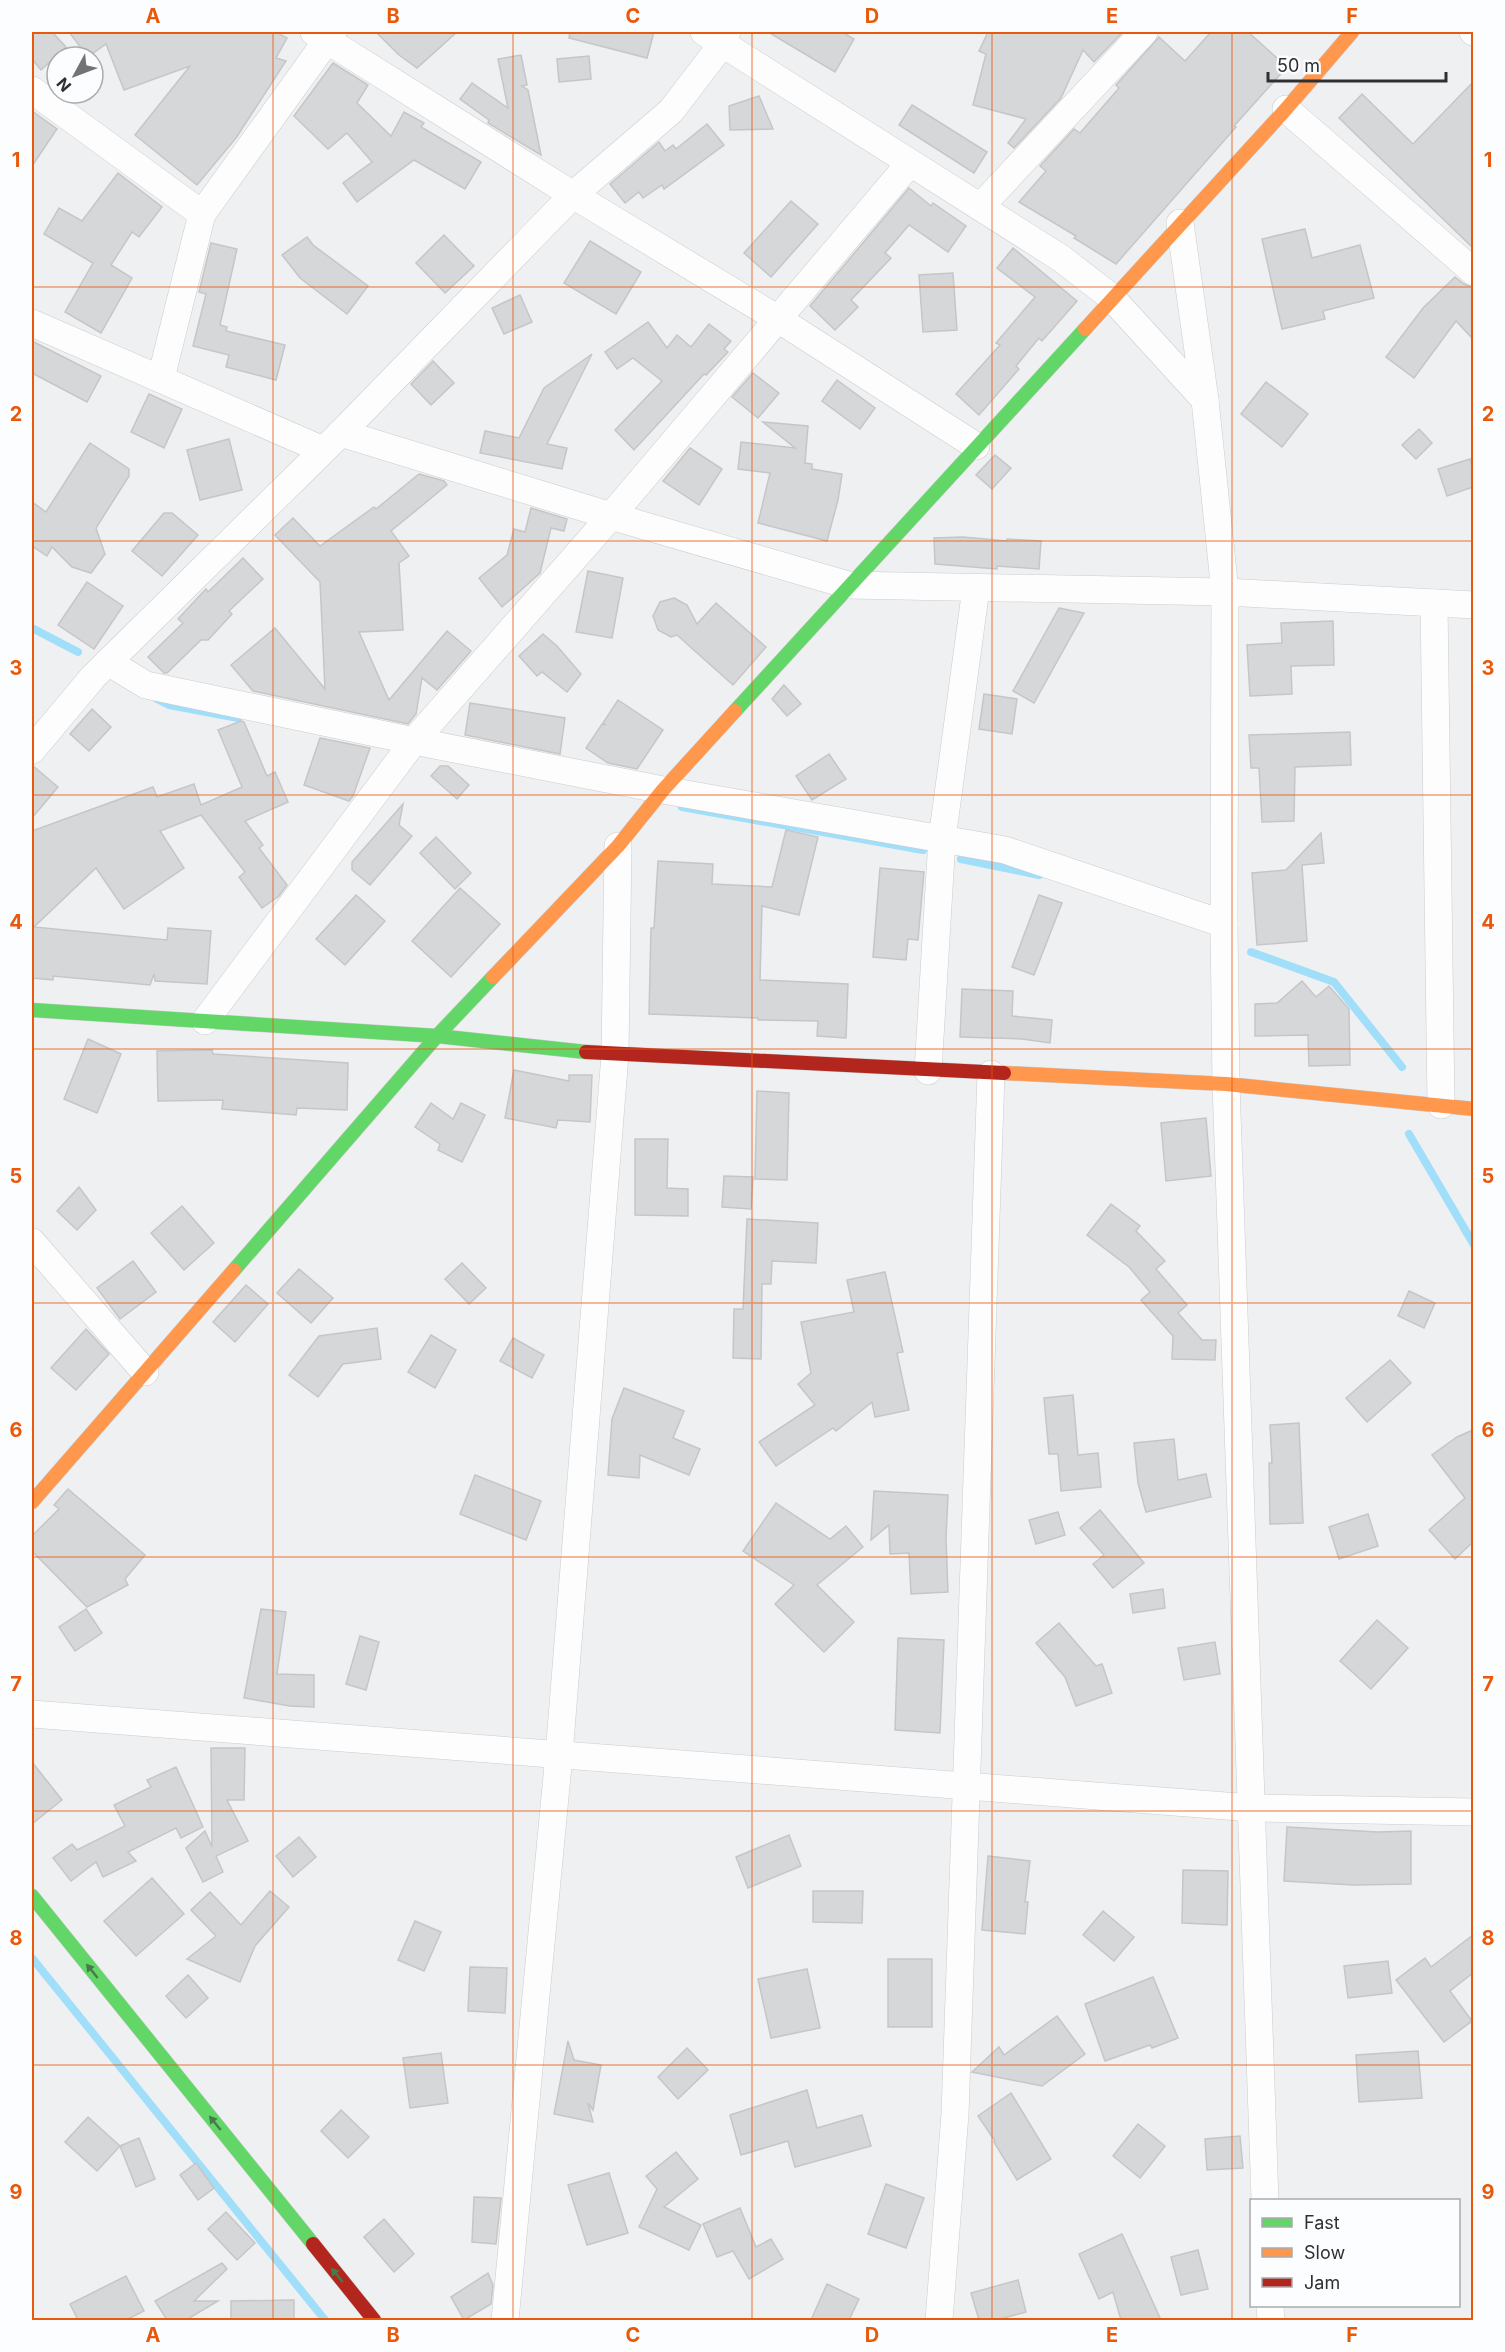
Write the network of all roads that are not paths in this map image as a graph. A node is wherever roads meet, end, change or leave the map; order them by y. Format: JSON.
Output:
{"nodes":[{"id":1,"x":1144,"y":32,"type":"edge"},
{"id":2,"x":1352,"y":32,"type":"edge"},
{"id":3,"x":325,"y":34,"type":"edge"},
{"id":4,"x":718,"y":35,"type":"edge"},
{"id":5,"x":32,"y":90,"type":"edge"},
{"id":6,"x":1286,"y":109,"type":"junction"},
{"id":7,"x":910,"y":162,"type":"junction"},
{"id":8,"x":573,"y":195,"type":"junction"},
{"id":9,"x":980,"y":207,"type":"junction"},
{"id":10,"x":202,"y":214,"type":"junction"},
{"id":11,"x":1180,"y":223,"type":"junction"},
{"id":12,"x":1473,"y":272,"type":"edge"},
{"id":13,"x":1112,"y":297,"type":"junction"},
{"id":14,"x":778,"y":319,"type":"junction"},
{"id":15,"x":32,"y":323,"type":"edge"},
{"id":16,"x":161,"y":378,"type":"junction"},
{"id":17,"x":1205,"y":400,"type":"junction"},
{"id":18,"x":332,"y":442,"type":"junction"},
{"id":19,"x":976,"y":446,"type":"junction"},
{"id":20,"x":611,"y":516,"type":"junction"},
{"id":21,"x":848,"y":585,"type":"junction"},
{"id":22,"x":976,"y":588,"type":"junction"},
{"id":23,"x":1225,"y":592,"type":"junction"},
{"id":24,"x":1434,"y":603,"type":"junction"},
{"id":25,"x":1473,"y":605,"type":"edge"},
{"id":26,"x":108,"y":662,"type":"junction"},
{"id":27,"x":414,"y":741,"type":"junction"},
{"id":28,"x":32,"y":750,"type":"edge"},
{"id":29,"x":663,"y":790,"type":"junction"},
{"id":30,"x":942,"y":839,"type":"junction"},
{"id":31,"x":618,"y":846,"type":"junction"},
{"id":32,"x":1224,"y":924,"type":"junction"},
{"id":33,"x":32,"y":1010,"type":"edge"},
{"id":34,"x":205,"y":1021,"type":"junction"},
{"id":35,"x":437,"y":1036,"type":"junction"},
{"id":36,"x":615,"y":1055,"type":"junction"},
{"id":37,"x":928,"y":1071,"type":"junction"},
{"id":38,"x":991,"y":1074,"type":"junction"},
{"id":39,"x":1226,"y":1084,"type":"junction"},
{"id":40,"x":1441,"y":1106,"type":"junction"},
{"id":41,"x":1473,"y":1109,"type":"edge"},
{"id":42,"x":32,"y":1242,"type":"edge"},
{"id":43,"x":145,"y":1372,"type":"junction"},
{"id":44,"x":32,"y":1502,"type":"edge"},
{"id":45,"x":32,"y":1714,"type":"edge"},
{"id":46,"x":559,"y":1755,"type":"junction"},
{"id":47,"x":966,"y":1786,"type":"junction"},
{"id":48,"x":1252,"y":1808,"type":"junction"},
{"id":49,"x":1473,"y":1812,"type":"edge"},
{"id":50,"x":32,"y":1896,"type":"edge"},
{"id":51,"x":1265,"y":2199,"type":"edge"},
{"id":52,"x":374,"y":2320,"type":"edge"},
{"id":53,"x":505,"y":2320,"type":"edge"},
{"id":54,"x":939,"y":2320,"type":"edge"}],
"edges":[{"from":1,"to":9,"type":"street"},
{"from":2,"to":6,"type":"main road"},
{"from":3,"to":8,"type":"street"},
{"from":3,"to":10,"type":"street"},
{"from":4,"to":7,"type":"street"},
{"from":4,"to":8,"type":"street"},
{"from":5,"to":10,"type":"street"},
{"from":6,"to":11,"type":"main road"},
{"from":6,"to":12,"type":"street"},
{"from":7,"to":9,"type":"street"},
{"from":7,"to":14,"type":"street"},
{"from":8,"to":14,"type":"street"},
{"from":8,"to":18,"type":"street"},
{"from":9,"to":13,"type":"street"},
{"from":10,"to":16,"type":"street"},
{"from":11,"to":13,"type":"main road"},
{"from":11,"to":17,"type":"street"},
{"from":13,"to":17,"type":"street"},
{"from":13,"to":19,"type":"main road"},
{"from":14,"to":19,"type":"street"},
{"from":14,"to":20,"type":"street"},
{"from":15,"to":16,"type":"street"},
{"from":16,"to":18,"type":"street"},
{"from":17,"to":23,"type":"street"},
{"from":18,"to":20,"type":"street"},
{"from":18,"to":26,"type":"street"},
{"from":19,"to":21,"type":"main road"},
{"from":20,"to":21,"type":"street"},
{"from":20,"to":27,"type":"street"},
{"from":21,"to":22,"type":"street"},
{"from":21,"to":29,"type":"main road"},
{"from":22,"to":23,"type":"street"},
{"from":22,"to":30,"type":"street"},
{"from":23,"to":24,"type":"street"},
{"from":23,"to":32,"type":"street"},
{"from":24,"to":25,"type":"street"},
{"from":24,"to":40,"type":"street"},
{"from":26,"to":27,"type":"street"},
{"from":26,"to":28,"type":"street"},
{"from":27,"to":29,"type":"street"},
{"from":27,"to":34,"type":"street"},
{"from":29,"to":30,"type":"street"},
{"from":29,"to":31,"type":"main road"},
{"from":30,"to":32,"type":"street"},
{"from":30,"to":37,"type":"street"},
{"from":31,"to":35,"type":"main road"},
{"from":31,"to":36,"type":"street"},
{"from":32,"to":39,"type":"street"},
{"from":33,"to":34,"type":"main road"},
{"from":34,"to":35,"type":"main road"},
{"from":35,"to":36,"type":"main road"},
{"from":35,"to":43,"type":"main road"},
{"from":36,"to":37,"type":"main road"},
{"from":36,"to":46,"type":"street"},
{"from":37,"to":38,"type":"main road"},
{"from":38,"to":39,"type":"main road"},
{"from":38,"to":47,"type":"street"},
{"from":39,"to":40,"type":"main road"},
{"from":39,"to":48,"type":"street"},
{"from":40,"to":41,"type":"main road"},
{"from":42,"to":43,"type":"street"},
{"from":43,"to":44,"type":"main road"},
{"from":45,"to":46,"type":"street"},
{"from":46,"to":47,"type":"street"},
{"from":46,"to":53,"type":"street"},
{"from":47,"to":48,"type":"street"},
{"from":47,"to":54,"type":"street"},
{"from":48,"to":49,"type":"street"},
{"from":48,"to":51,"type":"street"},
{"from":52,"to":50,"type":"main road","one_way":true}]}
